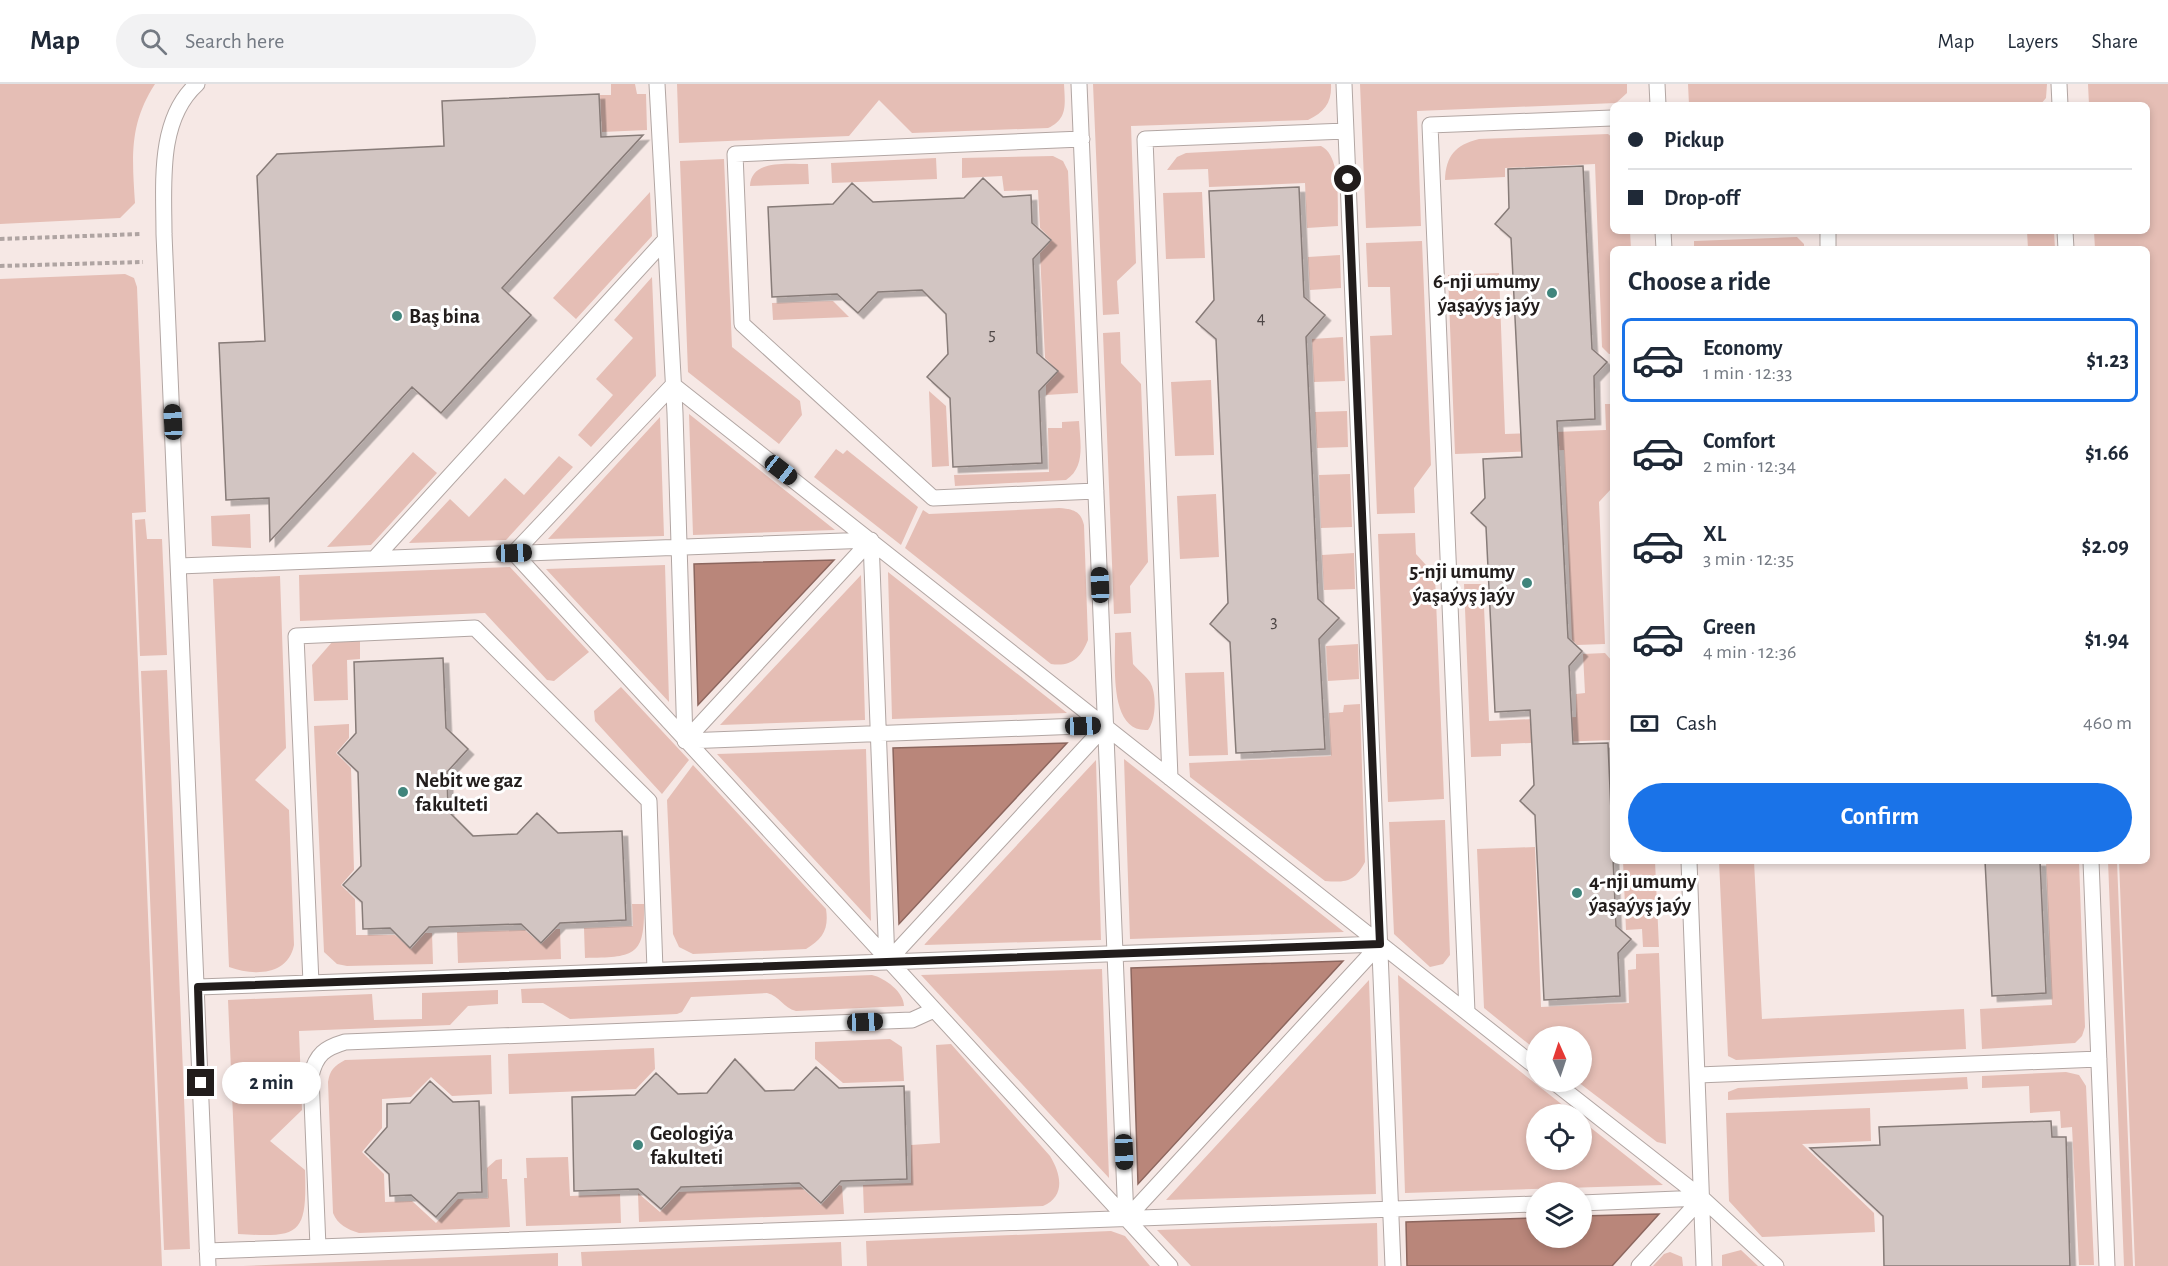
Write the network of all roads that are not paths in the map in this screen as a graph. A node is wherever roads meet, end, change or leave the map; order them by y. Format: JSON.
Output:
{"nodes":[{"id":1,"x":198,"y":84,"type":"edge"},
{"id":2,"x":657,"y":84,"type":"edge"},
{"id":3,"x":1079,"y":84,"type":"edge"},
{"id":4,"x":1344,"y":84,"type":"edge"},
{"id":5,"x":1657,"y":84,"type":"edge"},
{"id":6,"x":2059,"y":84,"type":"edge"},
{"id":7,"x":1658,"y":102,"type":"edge"},
{"id":8,"x":2060,"y":102,"type":"edge"},
{"id":9,"x":1610,"y":118,"type":"edge"},
{"id":10,"x":1346,"y":131,"type":"junction"},
{"id":11,"x":1082,"y":139,"type":"junction"},
{"id":12,"x":665,"y":240,"type":"junction"},
{"id":13,"x":673,"y":385,"type":"junction"},
{"id":14,"x":1096,"y":491,"type":"junction"},
{"id":15,"x":872,"y":540,"type":"junction"},
{"id":16,"x":679,"y":546,"type":"junction"},
{"id":17,"x":514,"y":553,"type":"junction"},
{"id":18,"x":375,"y":558,"type":"junction"},
{"id":19,"x":180,"y":566,"type":"junction"},
{"id":20,"x":1106,"y":725,"type":"junction"},
{"id":21,"x":878,"y":734,"type":"junction"},
{"id":22,"x":685,"y":741,"type":"junction"},
{"id":23,"x":1170,"y":778,"type":"junction"},
{"id":24,"x":1689,"y":864,"type":"edge"},
{"id":25,"x":2091,"y":864,"type":"edge"},
{"id":26,"x":1380,"y":944,"type":"junction"},
{"id":27,"x":1115,"y":954,"type":"junction"},
{"id":28,"x":887,"y":962,"type":"junction"},
{"id":29,"x":655,"y":970,"type":"junction"},
{"id":30,"x":311,"y":983,"type":"junction"},
{"id":31,"x":198,"y":987,"type":"junction"},
{"id":32,"x":934,"y":1010,"type":"junction"},
{"id":33,"x":1467,"y":1012,"type":"junction"},
{"id":34,"x":1526,"y":1059,"type":"edge"},
{"id":35,"x":2099,"y":1059,"type":"junction"},
{"id":36,"x":1698,"y":1075,"type":"junction"},
{"id":37,"x":1567,"y":1092,"type":"edge"},
{"id":38,"x":1702,"y":1198,"type":"junction"},
{"id":39,"x":1592,"y":1203,"type":"edge"},
{"id":40,"x":1526,"y":1204,"type":"edge"},
{"id":41,"x":1391,"y":1209,"type":"junction"},
{"id":42,"x":1126,"y":1219,"type":"junction"},
{"id":43,"x":318,"y":1247,"type":"junction"},
{"id":44,"x":208,"y":1258,"type":"edge"},
{"id":45,"x":1170,"y":1266,"type":"edge"},
{"id":46,"x":1393,"y":1266,"type":"edge"},
{"id":47,"x":1639,"y":1266,"type":"edge"},
{"id":48,"x":1704,"y":1266,"type":"edge"},
{"id":49,"x":1776,"y":1266,"type":"edge"},
{"id":50,"x":2107,"y":1266,"type":"edge"}],
"edges":[{"from":1,"to":19,"type":"lane"},
{"from":2,"to":12,"type":"lane"},
{"from":3,"to":11,"type":"lane"},
{"from":4,"to":10,"type":"lane"},
{"from":5,"to":7,"type":"lane"},
{"from":6,"to":8,"type":"lane"},
{"from":9,"to":33,"type":"lane"},
{"from":10,"to":23,"type":"lane"},
{"from":10,"to":26,"type":"lane"},
{"from":11,"to":14,"type":"lane"},
{"from":11,"to":14,"type":"lane"},
{"from":12,"to":13,"type":"lane"},
{"from":12,"to":18,"type":"lane"},
{"from":13,"to":15,"type":"lane"},
{"from":13,"to":16,"type":"lane"},
{"from":13,"to":17,"type":"lane"},
{"from":14,"to":20,"type":"lane"},
{"from":15,"to":16,"type":"lane"},
{"from":15,"to":20,"type":"lane"},
{"from":15,"to":21,"type":"lane"},
{"from":15,"to":22,"type":"lane"},
{"from":16,"to":17,"type":"lane"},
{"from":16,"to":22,"type":"lane"},
{"from":17,"to":18,"type":"lane"},
{"from":17,"to":22,"type":"lane"},
{"from":18,"to":19,"type":"lane"},
{"from":19,"to":31,"type":"lane"},
{"from":20,"to":21,"type":"lane"},
{"from":20,"to":23,"type":"lane"},
{"from":20,"to":27,"type":"lane"},
{"from":20,"to":28,"type":"lane"},
{"from":21,"to":22,"type":"lane"},
{"from":21,"to":28,"type":"lane"},
{"from":22,"to":28,"type":"lane"},
{"from":23,"to":26,"type":"lane"},
{"from":24,"to":36,"type":"lane"},
{"from":25,"to":35,"type":"lane"},
{"from":26,"to":27,"type":"lane"},
{"from":26,"to":33,"type":"lane"},
{"from":26,"to":41,"type":"lane"},
{"from":26,"to":42,"type":"lane"},
{"from":27,"to":28,"type":"lane"},
{"from":27,"to":42,"type":"lane"},
{"from":28,"to":29,"type":"lane"},
{"from":28,"to":32,"type":"lane"},
{"from":29,"to":30,"type":"lane"},
{"from":29,"to":30,"type":"lane"},
{"from":30,"to":31,"type":"lane"},
{"from":31,"to":44,"type":"lane"},
{"from":32,"to":42,"type":"lane"},
{"from":32,"to":43,"type":"lane"},
{"from":33,"to":34,"type":"lane"},
{"from":35,"to":36,"type":"lane"},
{"from":35,"to":50,"type":"lane"},
{"from":36,"to":38,"type":"lane"},
{"from":37,"to":38,"type":"lane"},
{"from":38,"to":39,"type":"lane"},
{"from":38,"to":47,"type":"lane"},
{"from":38,"to":48,"type":"lane"},
{"from":38,"to":49,"type":"lane"},
{"from":40,"to":41,"type":"lane"},
{"from":41,"to":42,"type":"lane"},
{"from":41,"to":46,"type":"lane"},
{"from":42,"to":43,"type":"lane"},
{"from":42,"to":45,"type":"lane"},
{"from":43,"to":44,"type":"lane"}]}
